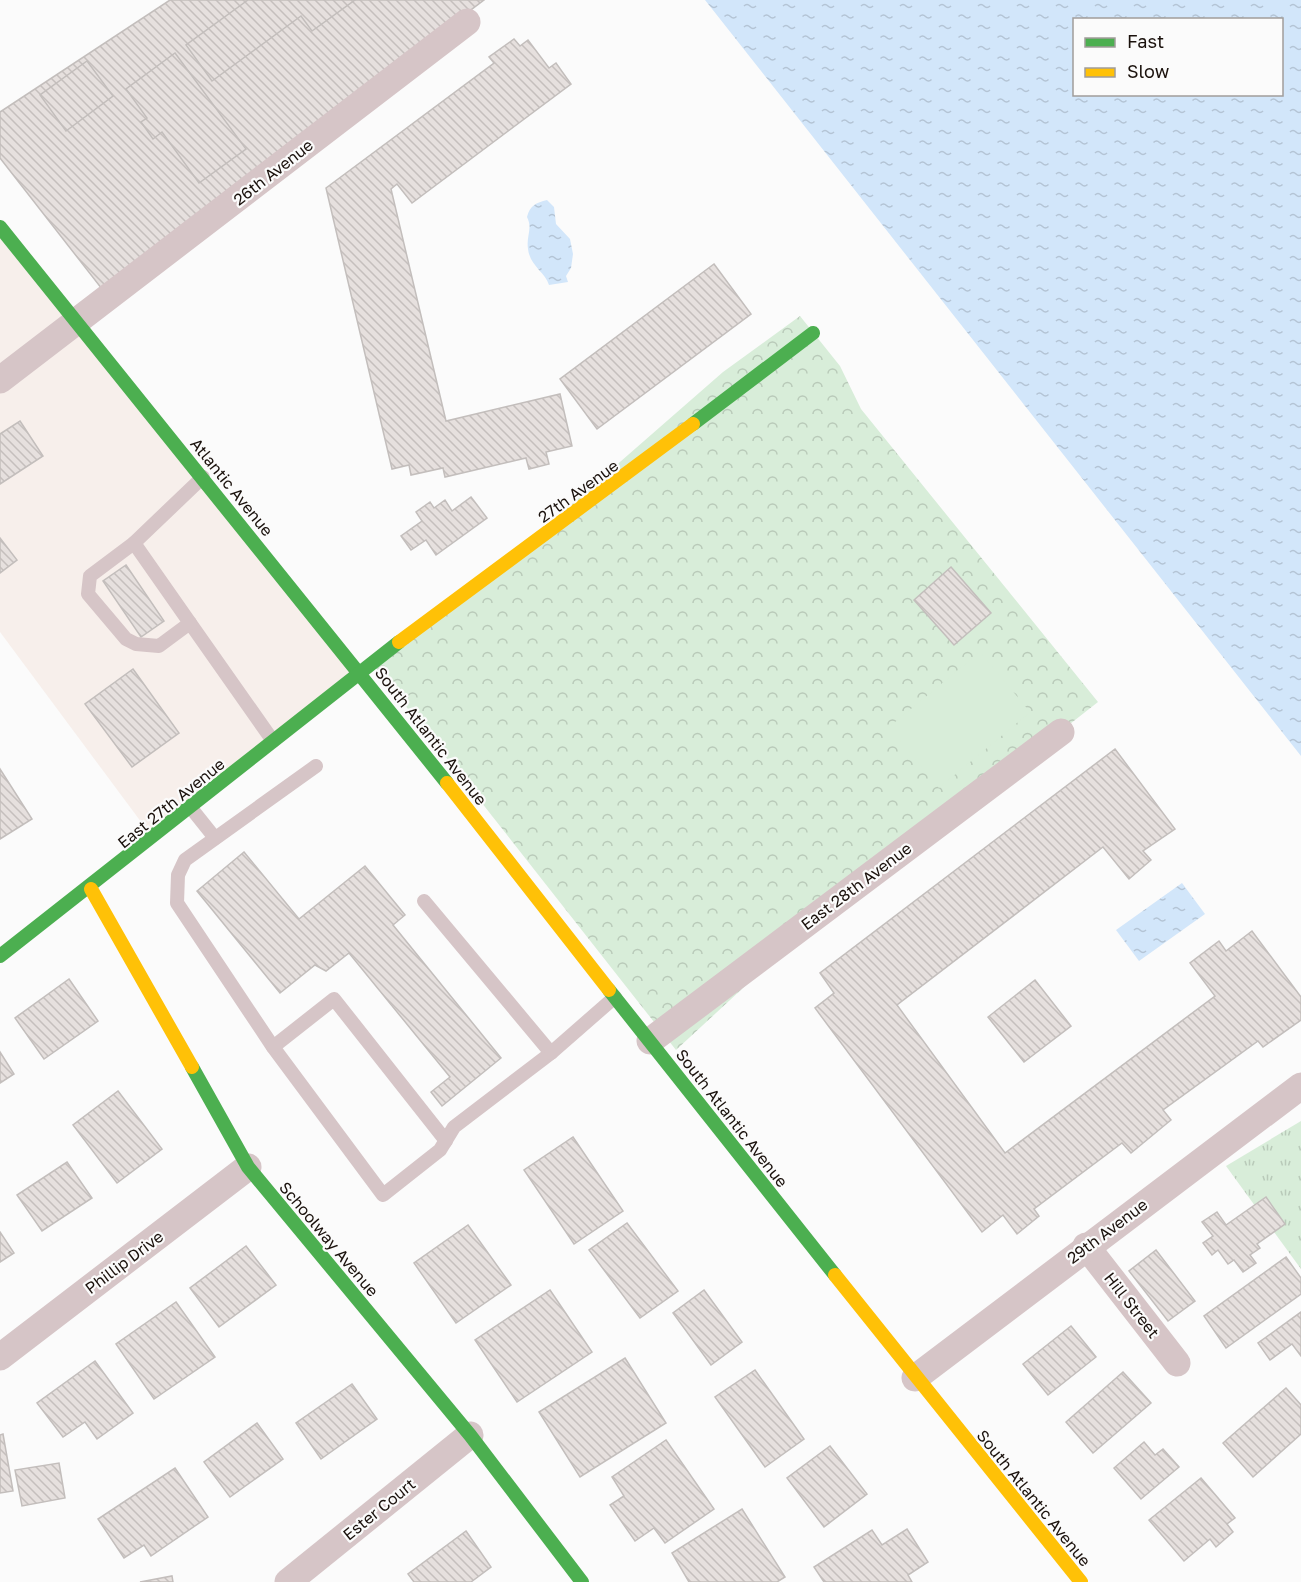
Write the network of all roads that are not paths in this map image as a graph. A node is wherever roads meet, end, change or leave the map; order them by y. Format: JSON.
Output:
{"nodes":[{"id":1,"x":467,"y":22,"type":"dead end"},
{"id":2,"x":0,"y":227,"type":"edge"},
{"id":3,"x":78,"y":322,"type":"junction"},
{"id":4,"x":813,"y":333,"type":"dead end"},
{"id":5,"x":0,"y":380,"type":"edge"},
{"id":6,"x":203,"y":477,"type":"junction"},
{"id":7,"x":134,"y":543,"type":"junction"},
{"id":8,"x":189,"y":622,"type":"junction"},
{"id":9,"x":360,"y":672,"type":"junction"},
{"id":10,"x":1061,"y":732,"type":"dead end"},
{"id":11,"x":273,"y":741,"type":"junction"},
{"id":12,"x":316,"y":765,"type":"dead end"},
{"id":13,"x":191,"y":808,"type":"junction"},
{"id":14,"x":215,"y":838,"type":"junction"},
{"id":15,"x":91,"y":889,"type":"junction"},
{"id":16,"x":424,"y":901,"type":"dead end"},
{"id":17,"x":0,"y":956,"type":"edge"},
{"id":18,"x":615,"y":997,"type":"junction"},
{"id":19,"x":650,"y":1041,"type":"junction"},
{"id":20,"x":273,"y":1047,"type":"junction"},
{"id":21,"x":551,"y":1053,"type":"junction"},
{"id":22,"x":1301,"y":1086,"type":"edge"},
{"id":23,"x":446,"y":1141,"type":"junction"},
{"id":24,"x":248,"y":1167,"type":"junction"},
{"id":25,"x":1086,"y":1246,"type":"junction"},
{"id":26,"x":0,"y":1356,"type":"edge"},
{"id":27,"x":1177,"y":1363,"type":"dead end"},
{"id":28,"x":915,"y":1378,"type":"junction"},
{"id":29,"x":470,"y":1435,"type":"junction"},
{"id":30,"x":288,"y":1582,"type":"edge"},
{"id":31,"x":582,"y":1582,"type":"edge"},
{"id":32,"x":1082,"y":1582,"type":"edge"}],
"edges":[{"from":1,"to":3,"type":"street","name":"26th Avenue"},
{"from":2,"to":3,"type":"street"},
{"from":3,"to":5,"type":"street","name":"26th Avenue"},
{"from":3,"to":6,"type":"street","name":"Atlantic Avenue"},
{"from":4,"to":9,"type":"street","name":"27th Avenue"},
{"from":6,"to":7,"type":"lane"},
{"from":6,"to":9,"type":"street","name":"Atlantic Avenue"},
{"from":7,"to":8,"type":"lane"},
{"from":7,"to":8,"type":"lane"},
{"from":8,"to":11,"type":"lane"},
{"from":9,"to":11,"type":"street","name":"East 27th Avenue"},
{"from":9,"to":18,"type":"street","name":"South Atlantic Avenue"},
{"from":10,"to":19,"type":"street","name":"East 28th Avenue"},
{"from":11,"to":13,"type":"street","name":"East 27th Avenue"},
{"from":12,"to":14,"type":"lane"},
{"from":13,"to":14,"type":"lane"},
{"from":13,"to":15,"type":"street","name":"East 27th Avenue"},
{"from":14,"to":20,"type":"lane"},
{"from":15,"to":17,"type":"street","name":"East 27th Avenue"},
{"from":15,"to":24,"type":"street","name":"Schoolway Avenue"},
{"from":16,"to":21,"type":"lane"},
{"from":18,"to":19,"type":"street","name":"South Atlantic Avenue"},
{"from":18,"to":21,"type":"lane"},
{"from":19,"to":28,"type":"street","name":"South Atlantic Avenue"},
{"from":20,"to":23,"type":"lane"},
{"from":20,"to":23,"type":"lane"},
{"from":21,"to":23,"type":"lane"},
{"from":22,"to":25,"type":"street","name":"29th Avenue"},
{"from":24,"to":26,"type":"street","name":"Phillip Drive"},
{"from":24,"to":29,"type":"street","name":"Schoolway Avenue"},
{"from":25,"to":27,"type":"street","name":"Hill Street"},
{"from":25,"to":28,"type":"street","name":"29th Avenue"},
{"from":28,"to":32,"type":"street","name":"South Atlantic Avenue"},
{"from":29,"to":30,"type":"street","name":"Ester Court"},
{"from":29,"to":31,"type":"street","name":"Schoolway Avenue"}]}
